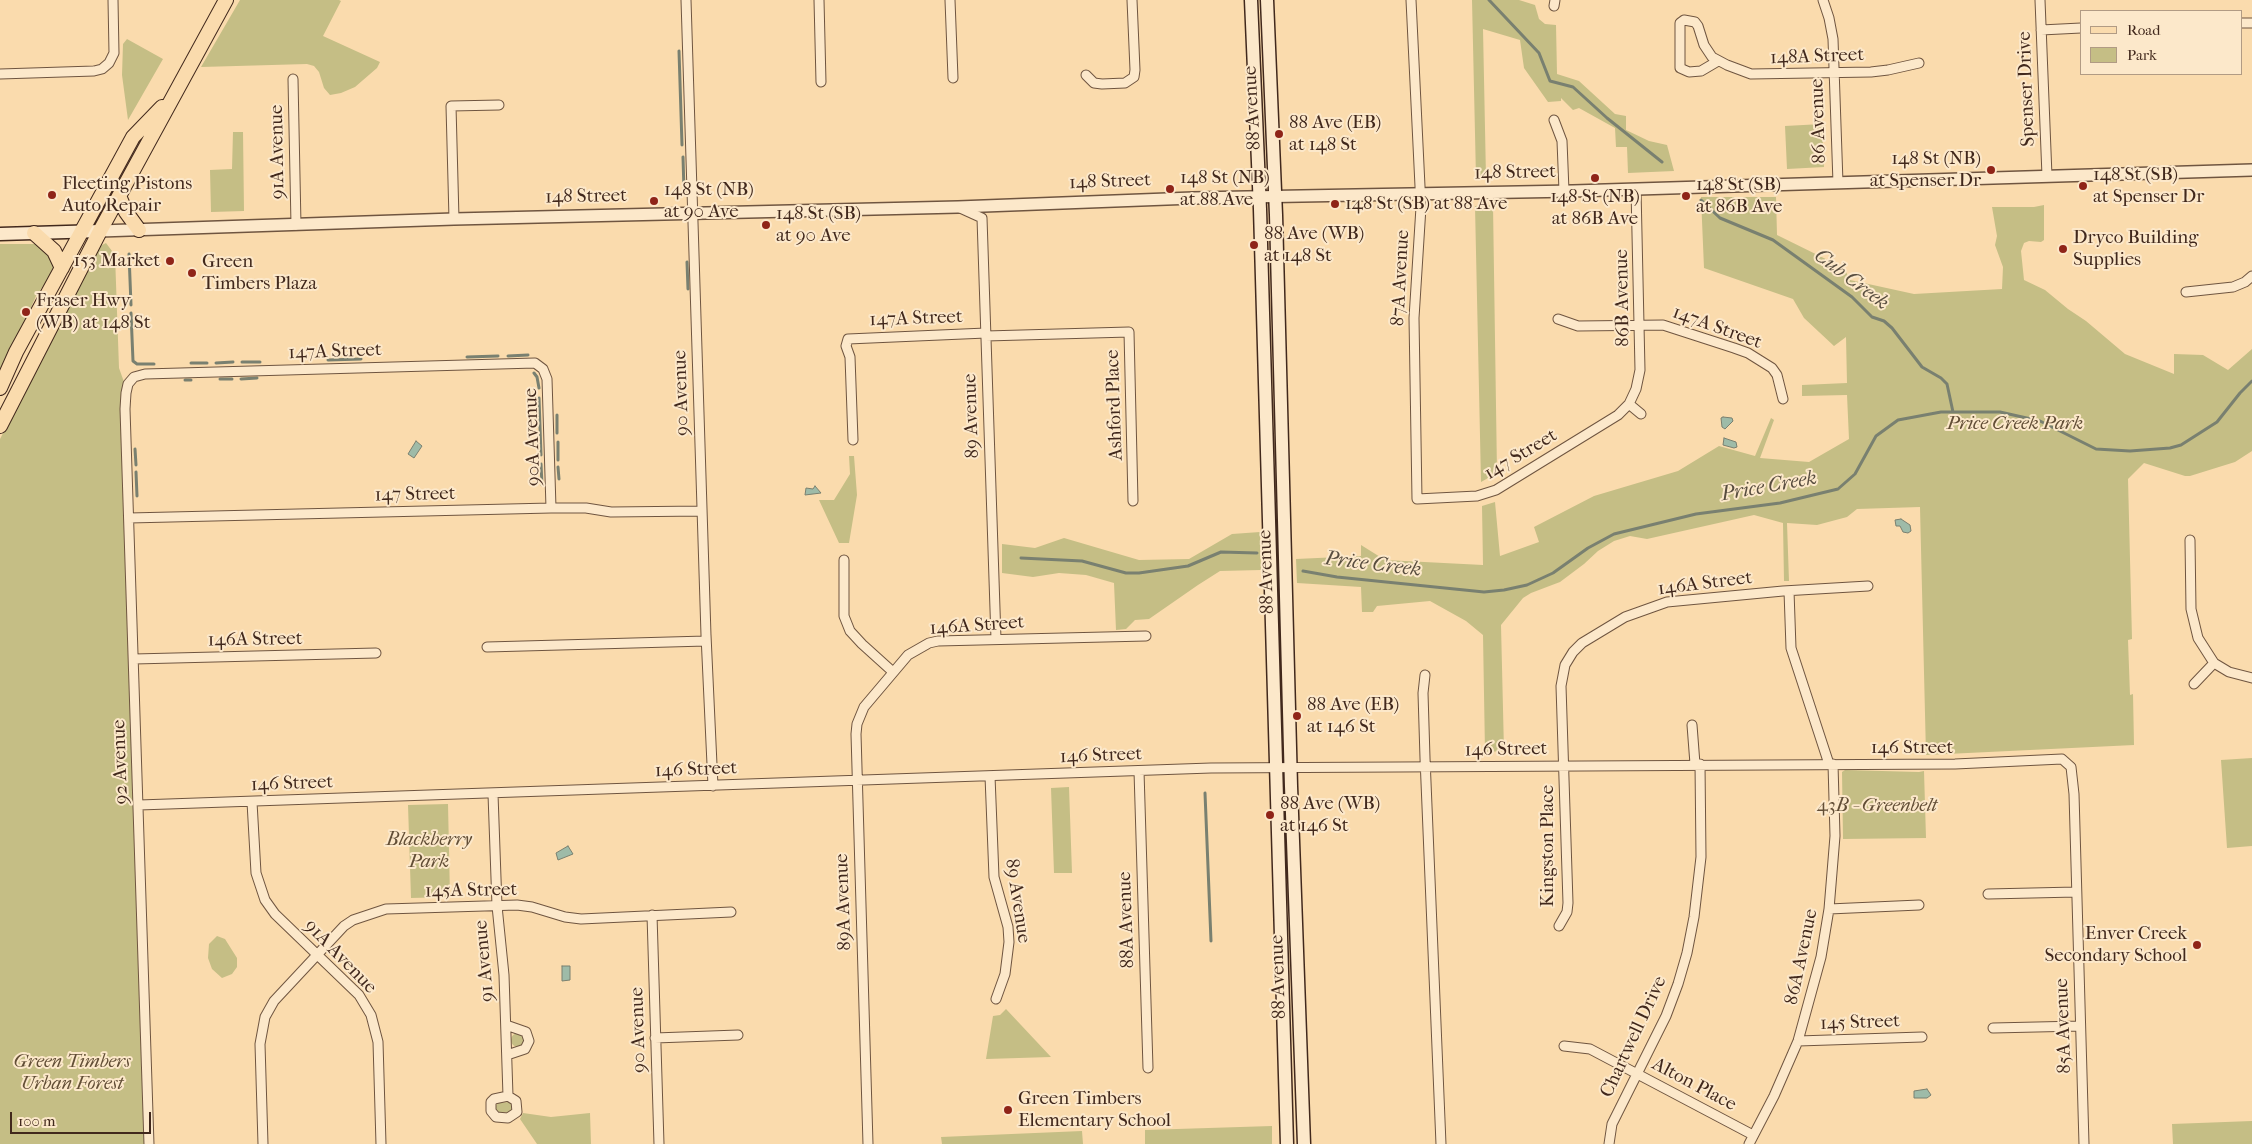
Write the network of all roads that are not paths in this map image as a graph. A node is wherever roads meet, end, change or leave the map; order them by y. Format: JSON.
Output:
{"nodes":[{"id":1,"x":113,"y":0,"type":"edge"},
{"id":2,"x":226,"y":0,"type":"edge"},
{"id":3,"x":686,"y":0,"type":"edge"},
{"id":4,"x":819,"y":0,"type":"edge"},
{"id":5,"x":950,"y":0,"type":"edge"},
{"id":6,"x":1132,"y":0,"type":"edge"},
{"id":7,"x":1251,"y":0,"type":"edge"},
{"id":8,"x":1267,"y":0,"type":"edge"},
{"id":9,"x":1411,"y":0,"type":"edge"},
{"id":10,"x":1823,"y":0,"type":"edge"},
{"id":11,"x":2040,"y":0,"type":"edge"},
{"id":12,"x":2080,"y":28,"type":"edge"},
{"id":13,"x":2042,"y":30,"type":"junction"},
{"id":14,"x":1718,"y":61,"type":"junction"},
{"id":15,"x":1918,"y":63,"type":"dead end"},
{"id":16,"x":1834,"y":72,"type":"junction"},
{"id":17,"x":0,"y":74,"type":"edge"},
{"id":18,"x":1086,"y":75,"type":"dead end"},
{"id":19,"x":953,"y":78,"type":"dead end"},
{"id":20,"x":293,"y":79,"type":"dead end"},
{"id":21,"x":821,"y":82,"type":"dead end"},
{"id":22,"x":175,"y":94,"type":"junction"},
{"id":23,"x":499,"y":105,"type":"dead end"},
{"id":24,"x":1554,"y":120,"type":"dead end"},
{"id":25,"x":2252,"y":170,"type":"edge"},
{"id":26,"x":2047,"y":176,"type":"junction"},
{"id":27,"x":1838,"y":183,"type":"junction"},
{"id":28,"x":1636,"y":189,"type":"junction"},
{"id":29,"x":1564,"y":191,"type":"junction"},
{"id":30,"x":1420,"y":195,"type":"junction"},
{"id":31,"x":119,"y":196,"type":"junction"},
{"id":32,"x":1260,"y":197,"type":"junction"},
{"id":33,"x":1276,"y":197,"type":"junction"},
{"id":34,"x":958,"y":207,"type":"junction"},
{"id":35,"x":694,"y":213,"type":"junction"},
{"id":36,"x":454,"y":219,"type":"junction"},
{"id":37,"x":296,"y":225,"type":"junction"},
{"id":38,"x":139,"y":230,"type":"junction"},
{"id":39,"x":81,"y":231,"type":"junction"},
{"id":40,"x":100,"y":231,"type":"junction"},
{"id":41,"x":34,"y":233,"type":"junction"},
{"id":42,"x":0,"y":234,"type":"edge"},
{"id":43,"x":62,"y":268,"type":"junction"},
{"id":44,"x":2252,"y":276,"type":"edge"},
{"id":45,"x":2186,"y":292,"type":"dead end"},
{"id":46,"x":1558,"y":319,"type":"dead end"},
{"id":47,"x":1640,"y":324,"type":"junction"},
{"id":48,"x":986,"y":335,"type":"junction"},
{"id":49,"x":541,"y":366,"type":"joint"},
{"id":50,"x":131,"y":380,"type":"joint"},
{"id":51,"x":0,"y":388,"type":"edge"},
{"id":52,"x":1782,"y":399,"type":"dead end"},
{"id":53,"x":1629,"y":404,"type":"junction"},
{"id":54,"x":1641,"y":414,"type":"dead end"},
{"id":55,"x":0,"y":426,"type":"edge"},
{"id":56,"x":853,"y":440,"type":"dead end"},
{"id":57,"x":1417,"y":498,"type":"joint"},
{"id":58,"x":1134,"y":501,"type":"dead end"},
{"id":59,"x":551,"y":508,"type":"junction"},
{"id":60,"x":702,"y":511,"type":"junction"},
{"id":61,"x":129,"y":518,"type":"junction"},
{"id":62,"x":2190,"y":540,"type":"dead end"},
{"id":63,"x":844,"y":560,"type":"dead end"},
{"id":64,"x":1868,"y":586,"type":"dead end"},
{"id":65,"x":1789,"y":591,"type":"junction"},
{"id":66,"x":1146,"y":636,"type":"dead end"},
{"id":67,"x":996,"y":639,"type":"junction"},
{"id":68,"x":706,"y":641,"type":"junction"},
{"id":69,"x":487,"y":647,"type":"dead end"},
{"id":70,"x":376,"y":653,"type":"dead end"},
{"id":71,"x":134,"y":659,"type":"junction"},
{"id":72,"x":2214,"y":663,"type":"junction"},
{"id":73,"x":1565,"y":665,"type":"joint"},
{"id":74,"x":893,"y":672,"type":"junction"},
{"id":75,"x":1425,"y":675,"type":"dead end"},
{"id":76,"x":2252,"y":678,"type":"edge"},
{"id":77,"x":2194,"y":684,"type":"dead end"},
{"id":78,"x":1692,"y":725,"type":"dead end"},
{"id":79,"x":2065,"y":760,"type":"joint"},
{"id":80,"x":1698,"y":764,"type":"junction"},
{"id":81,"x":1831,"y":764,"type":"junction"},
{"id":82,"x":1564,"y":765,"type":"junction"},
{"id":83,"x":1426,"y":767,"type":"junction"},
{"id":84,"x":1275,"y":768,"type":"junction"},
{"id":85,"x":1291,"y":768,"type":"junction"},
{"id":86,"x":1139,"y":771,"type":"junction"},
{"id":87,"x":990,"y":776,"type":"junction"},
{"id":88,"x":857,"y":780,"type":"junction"},
{"id":89,"x":713,"y":786,"type":"junction"},
{"id":90,"x":493,"y":794,"type":"junction"},
{"id":91,"x":252,"y":802,"type":"junction"},
{"id":92,"x":139,"y":805,"type":"junction"},
{"id":93,"x":2076,"y":892,"type":"junction"},
{"id":94,"x":1988,"y":894,"type":"dead end"},
{"id":95,"x":1919,"y":904,"type":"dead end"},
{"id":96,"x":497,"y":906,"type":"junction"},
{"id":97,"x":1829,"y":909,"type":"junction"},
{"id":98,"x":731,"y":912,"type":"dead end"},
{"id":99,"x":652,"y":915,"type":"junction"},
{"id":100,"x":1559,"y":926,"type":"dead end"},
{"id":101,"x":317,"y":955,"type":"junction"},
{"id":102,"x":996,"y":1000,"type":"dead end"},
{"id":103,"x":506,"y":1026,"type":"junction"},
{"id":104,"x":2080,"y":1026,"type":"junction"},
{"id":105,"x":1993,"y":1028,"type":"dead end"},
{"id":106,"x":738,"y":1035,"type":"dead end"},
{"id":107,"x":1922,"y":1037,"type":"dead end"},
{"id":108,"x":655,"y":1038,"type":"junction"},
{"id":109,"x":1798,"y":1042,"type":"junction"},
{"id":110,"x":1564,"y":1046,"type":"dead end"},
{"id":111,"x":507,"y":1055,"type":"junction"},
{"id":112,"x":1148,"y":1068,"type":"dead end"},
{"id":113,"x":1638,"y":1073,"type":"junction"},
{"id":114,"x":508,"y":1096,"type":"dead end"},
{"id":115,"x":1751,"y":1140,"type":"edge"},
{"id":116,"x":149,"y":1144,"type":"edge"},
{"id":117,"x":263,"y":1144,"type":"edge"},
{"id":118,"x":381,"y":1144,"type":"edge"},
{"id":119,"x":658,"y":1144,"type":"edge"},
{"id":120,"x":868,"y":1144,"type":"edge"},
{"id":121,"x":1287,"y":1144,"type":"edge"},
{"id":122,"x":1304,"y":1144,"type":"edge"},
{"id":123,"x":1442,"y":1144,"type":"edge"},
{"id":124,"x":1609,"y":1144,"type":"edge"},
{"id":125,"x":2084,"y":1144,"type":"edge"}],
"edges":[{"from":1,"to":17,"type":"street"},
{"from":2,"to":22,"type":"main road"},
{"from":3,"to":35,"type":"street","name":"90 Avenue"},
{"from":4,"to":21,"type":"street"},
{"from":5,"to":19,"type":"street"},
{"from":6,"to":18,"type":"street"},
{"from":7,"to":32,"type":"main road","name":"88 Avenue"},
{"from":8,"to":33,"type":"main road","name":"88 Avenue"},
{"from":9,"to":30,"type":"street","name":"87A Avenue"},
{"from":10,"to":16,"type":"street","name":"86 Avenue"},
{"from":11,"to":13,"type":"street","name":"Spenser Drive"},
{"from":12,"to":13,"type":"street"},
{"from":13,"to":26,"type":"street","name":"Spenser Drive"},
{"from":14,"to":14,"type":"street"},
{"from":14,"to":16,"type":"street","name":"148A Street"},
{"from":15,"to":16,"type":"street","name":"148A Street"},
{"from":16,"to":27,"type":"street","name":"86 Avenue"},
{"from":20,"to":37,"type":"street","name":"91A Avenue"},
{"from":22,"to":31,"type":"main road"},
{"from":22,"to":39,"type":"main road"},
{"from":23,"to":36,"type":"street"},
{"from":24,"to":29,"type":"street"},
{"from":25,"to":26,"type":"street","name":"148 Street"},
{"from":26,"to":27,"type":"street","name":"148 Street"},
{"from":27,"to":28,"type":"street","name":"148 Street"},
{"from":28,"to":29,"type":"street","name":"148 Street"},
{"from":28,"to":47,"type":"street","name":"86B Avenue"},
{"from":29,"to":30,"type":"street","name":"148 Street"},
{"from":30,"to":33,"type":"street","name":"148 Street"},
{"from":30,"to":57,"type":"street","name":"87A Avenue"},
{"from":31,"to":38,"type":"main road"},
{"from":31,"to":40,"type":"main road"},
{"from":32,"to":33,"type":"street","name":"148 Street"},
{"from":32,"to":34,"type":"street","name":"148 Street"},
{"from":32,"to":84,"type":"main road","name":"88 Avenue"},
{"from":33,"to":85,"type":"main road","name":"88 Avenue"},
{"from":34,"to":35,"type":"street","name":"148 Street"},
{"from":34,"to":48,"type":"street","name":"89 Avenue"},
{"from":35,"to":36,"type":"street","name":"148 Street"},
{"from":35,"to":60,"type":"street","name":"90 Avenue"},
{"from":36,"to":37,"type":"street","name":"148 Street"},
{"from":37,"to":38,"type":"street","name":"148 Street"},
{"from":38,"to":40,"type":"street","name":"148 Street"},
{"from":39,"to":40,"type":"main road","name":"148 Street"},
{"from":39,"to":41,"type":"main road","name":"148 Street"},
{"from":39,"to":43,"type":"main road"},
{"from":40,"to":55,"type":"main road"},
{"from":41,"to":42,"type":"main road","name":"148 Street"},
{"from":41,"to":43,"type":"main road"},
{"from":43,"to":51,"type":"main road"},
{"from":44,"to":45,"type":"street"},
{"from":46,"to":47,"type":"street","name":"147A Street"},
{"from":47,"to":52,"type":"street","name":"147A Street"},
{"from":47,"to":53,"type":"street","name":"86B Avenue"},
{"from":48,"to":56,"type":"street","name":"147A Street"},
{"from":48,"to":58,"type":"street","name":"Ashford Place"},
{"from":48,"to":67,"type":"street","name":"89 Avenue"},
{"from":49,"to":50,"type":"street","name":"147A Street"},
{"from":49,"to":59,"type":"street","name":"90A Avenue"},
{"from":50,"to":61,"type":"street","name":"92 Avenue"},
{"from":53,"to":54,"type":"street"},
{"from":53,"to":57,"type":"street","name":"147 Street"},
{"from":59,"to":60,"type":"street","name":"147 Street"},
{"from":59,"to":61,"type":"street","name":"147 Street"},
{"from":60,"to":68,"type":"street","name":"90 Avenue"},
{"from":61,"to":71,"type":"street","name":"92 Avenue"},
{"from":62,"to":72,"type":"street"},
{"from":63,"to":74,"type":"street"},
{"from":64,"to":65,"type":"street","name":"146A Street"},
{"from":65,"to":73,"type":"street","name":"146A Street"},
{"from":65,"to":81,"type":"street","name":"86A Avenue"},
{"from":66,"to":67,"type":"street","name":"146A Street"},
{"from":67,"to":74,"type":"street","name":"146A Street"},
{"from":68,"to":69,"type":"street"},
{"from":68,"to":89,"type":"street","name":"90 Avenue"},
{"from":70,"to":71,"type":"street","name":"146A Street"},
{"from":71,"to":92,"type":"street","name":"92 Avenue"},
{"from":72,"to":76,"type":"street"},
{"from":72,"to":77,"type":"street"},
{"from":73,"to":82,"type":"street","name":"Kingston Place"},
{"from":74,"to":88,"type":"street","name":"89A Avenue"},
{"from":75,"to":83,"type":"street"},
{"from":78,"to":80,"type":"street"},
{"from":79,"to":81,"type":"street","name":"146 Street"},
{"from":79,"to":93,"type":"street","name":"85A Avenue"},
{"from":80,"to":81,"type":"street","name":"146 Street"},
{"from":80,"to":82,"type":"street","name":"146 Street"},
{"from":80,"to":113,"type":"street","name":"Chartwell Drive"},
{"from":81,"to":97,"type":"street","name":"86A Avenue"},
{"from":82,"to":83,"type":"street","name":"146 Street"},
{"from":82,"to":100,"type":"street","name":"Kingston Place"},
{"from":83,"to":85,"type":"street","name":"146 Street"},
{"from":83,"to":123,"type":"street"},
{"from":84,"to":85,"type":"street","name":"146 Street"},
{"from":84,"to":86,"type":"street","name":"146 Street"},
{"from":84,"to":121,"type":"main road","name":"88 Avenue"},
{"from":85,"to":122,"type":"main road","name":"88 Avenue"},
{"from":86,"to":87,"type":"street","name":"146 Street"},
{"from":86,"to":112,"type":"street","name":"88A Avenue"},
{"from":87,"to":88,"type":"street","name":"146 Street"},
{"from":87,"to":102,"type":"street","name":"89 Avenue"},
{"from":88,"to":89,"type":"street","name":"146 Street"},
{"from":88,"to":120,"type":"street","name":"89A Avenue"},
{"from":89,"to":90,"type":"street","name":"146 Street"},
{"from":90,"to":91,"type":"street","name":"146 Street"},
{"from":90,"to":96,"type":"street","name":"91 Avenue"},
{"from":91,"to":92,"type":"street","name":"146 Street"},
{"from":91,"to":101,"type":"street","name":"91A Avenue"},
{"from":92,"to":116,"type":"street","name":"92 Avenue"},
{"from":93,"to":94,"type":"street"},
{"from":93,"to":104,"type":"street","name":"85A Avenue"},
{"from":95,"to":97,"type":"street"},
{"from":96,"to":99,"type":"street","name":"145A Street"},
{"from":96,"to":101,"type":"street","name":"145A Street"},
{"from":96,"to":103,"type":"street","name":"91 Avenue"},
{"from":97,"to":109,"type":"street","name":"86A Avenue"},
{"from":98,"to":99,"type":"street","name":"145A Street"},
{"from":99,"to":108,"type":"street","name":"90 Avenue"},
{"from":101,"to":117,"type":"street","name":"145A Street"},
{"from":101,"to":118,"type":"street","name":"91A Avenue"},
{"from":103,"to":111,"type":"street","name":"91 Avenue"},
{"from":103,"to":111,"type":"street"},
{"from":104,"to":105,"type":"street"},
{"from":104,"to":125,"type":"street","name":"85A Avenue"},
{"from":106,"to":108,"type":"street"},
{"from":107,"to":109,"type":"street","name":"145 Street"},
{"from":108,"to":119,"type":"street","name":"90 Avenue"},
{"from":109,"to":115,"type":"street","name":"86A Avenue"},
{"from":110,"to":113,"type":"street","name":"Alton Place"},
{"from":111,"to":114,"type":"street","name":"91 Avenue"},
{"from":113,"to":115,"type":"street","name":"Alton Place"},
{"from":113,"to":124,"type":"street","name":"Chartwell Drive"}]}
